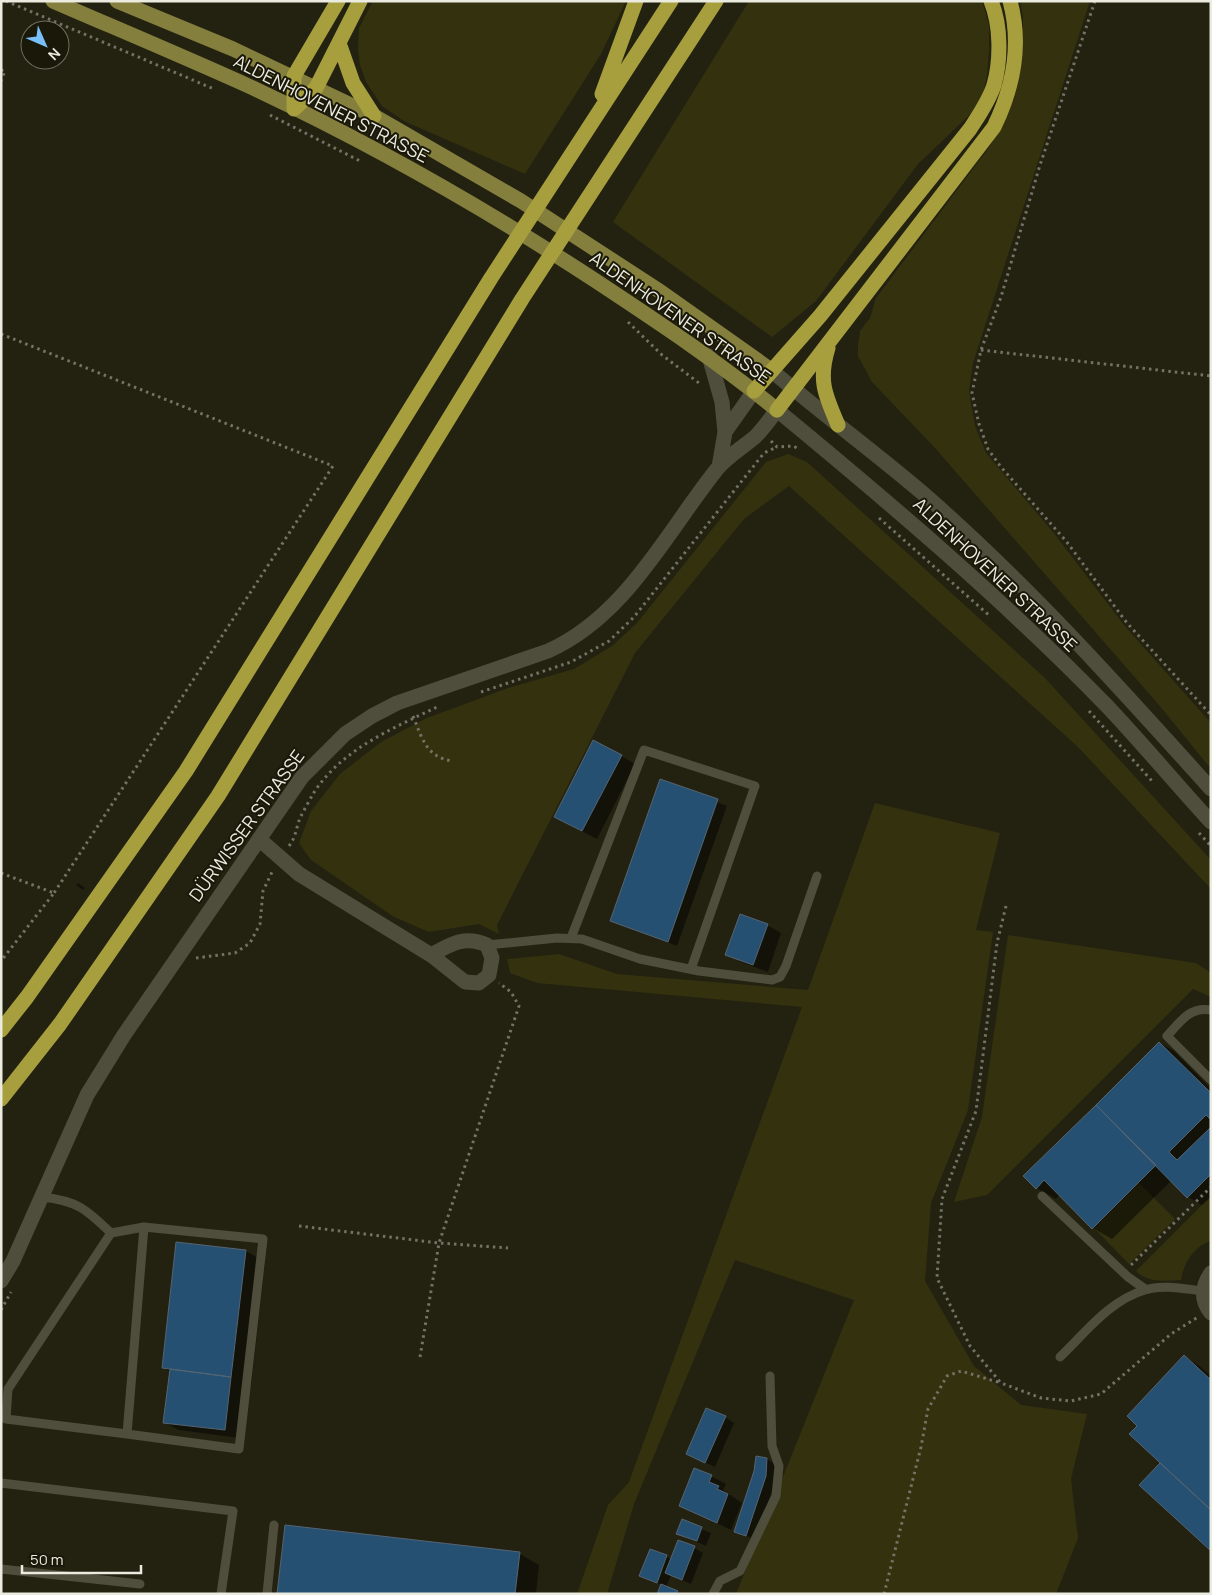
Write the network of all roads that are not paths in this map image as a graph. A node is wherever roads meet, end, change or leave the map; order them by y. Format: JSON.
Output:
{"nodes":[{"id":1,"x":53,"y":1,"type":"edge"},
{"id":2,"x":117,"y":1,"type":"edge"},
{"id":3,"x":338,"y":1,"type":"edge"},
{"id":4,"x":360,"y":1,"type":"edge"},
{"id":5,"x":636,"y":1,"type":"edge"},
{"id":6,"x":671,"y":1,"type":"edge"},
{"id":7,"x":991,"y":1,"type":"edge"},
{"id":8,"x":1010,"y":1,"type":"edge"},
{"id":9,"x":715,"y":3,"type":"edge"},
{"id":10,"x":339,"y":43,"type":"junction"},
{"id":11,"x":294,"y":76,"type":"junction"},
{"id":12,"x":316,"y":88,"type":"junction"},
{"id":13,"x":294,"y":109,"type":"junction"},
{"id":14,"x":374,"y":116,"type":"junction"},
{"id":15,"x":593,"y":120,"type":"junction"},
{"id":16,"x":828,"y":345,"type":"junction"},
{"id":17,"x":709,"y":356,"type":"junction"},
{"id":18,"x":771,"y":370,"type":"junction"},
{"id":19,"x":792,"y":388,"type":"junction"},
{"id":20,"x":754,"y":391,"type":"junction"},
{"id":21,"x":777,"y":410,"type":"junction"},
{"id":22,"x":838,"y":425,"type":"junction"},
{"id":23,"x":725,"y":432,"type":"junction"},
{"id":24,"x":719,"y":467,"type":"junction"},
{"id":25,"x":1211,"y":789,"type":"edge"},
{"id":26,"x":1211,"y":822,"type":"edge"},
{"id":27,"x":259,"y":840,"type":"junction"},
{"id":28,"x":817,"y":876,"type":"dead end"},
{"id":29,"x":571,"y":938,"type":"junction"},
{"id":30,"x":487,"y":945,"type":"junction"},
{"id":31,"x":431,"y":955,"type":"junction"},
{"id":32,"x":691,"y":969,"type":"junction"},
{"id":33,"x":1211,"y":1010,"type":"edge"},
{"id":34,"x":1,"y":1030,"type":"edge"},
{"id":35,"x":1211,"y":1080,"type":"edge"},
{"id":36,"x":1,"y":1099,"type":"edge"},
{"id":37,"x":1042,"y":1196,"type":"dead end"},
{"id":38,"x":42,"y":1197,"type":"junction"},
{"id":39,"x":144,"y":1227,"type":"junction"},
{"id":40,"x":111,"y":1233,"type":"junction"},
{"id":41,"x":1211,"y":1273,"type":"edge"},
{"id":42,"x":8,"y":1284,"type":"edge"},
{"id":43,"x":1145,"y":1289,"type":"junction"},
{"id":44,"x":1203,"y":1290,"type":"junction"},
{"id":45,"x":1210,"y":1312,"type":"edge"},
{"id":46,"x":1060,"y":1357,"type":"dead end"},
{"id":47,"x":770,"y":1376,"type":"dead end"},
{"id":48,"x":4,"y":1423,"type":"edge"},
{"id":49,"x":127,"y":1434,"type":"junction"},
{"id":50,"x":1,"y":1483,"type":"edge"},
{"id":51,"x":274,"y":1526,"type":"dead end"},
{"id":52,"x":1,"y":1569,"type":"edge"},
{"id":53,"x":140,"y":1584,"type":"dead end"},
{"id":54,"x":221,"y":1594,"type":"edge"},
{"id":55,"x":267,"y":1594,"type":"edge"},
{"id":56,"x":713,"y":1594,"type":"edge"}],
"edges":[{"from":1,"to":13,"type":"main road","name":"ALDENHOVENER STRASSE"},
{"from":2,"to":11,"type":"main road","name":"ALDENHOVENER STRASSE"},
{"from":3,"to":11,"type":"highway"},
{"from":4,"to":10,"type":"highway"},
{"from":5,"to":15,"type":"highway"},
{"from":6,"to":15,"type":"highway"},
{"from":7,"to":18,"type":"highway"},
{"from":8,"to":16,"type":"highway"},
{"from":9,"to":36,"type":"highway"},
{"from":10,"to":12,"type":"highway"},
{"from":10,"to":14,"type":"highway"},
{"from":11,"to":12,"type":"main road","name":"ALDENHOVENER STRASSE"},
{"from":11,"to":13,"type":"highway"},
{"from":12,"to":13,"type":"highway"},
{"from":12,"to":14,"type":"main road","name":"ALDENHOVENER STRASSE"},
{"from":13,"to":17,"type":"main road","name":"ALDENHOVENER STRASSE"},
{"from":14,"to":18,"type":"main road","name":"ALDENHOVENER STRASSE"},
{"from":15,"to":34,"type":"highway"},
{"from":16,"to":19,"type":"highway"},
{"from":16,"to":22,"type":"highway"},
{"from":17,"to":20,"type":"main road","name":"ALDENHOVENER STRASSE"},
{"from":17,"to":23,"type":"street","name":"DÜRWISSER STRASSE"},
{"from":18,"to":19,"type":"street","name":"ALDENHOVENER STRASSE"},
{"from":18,"to":20,"type":"highway"},
{"from":19,"to":21,"type":"highway"},
{"from":19,"to":22,"type":"street","name":"ALDENHOVENER STRASSE"},
{"from":20,"to":21,"type":"main road","name":"ALDENHOVENER STRASSE"},
{"from":20,"to":23,"type":"street","name":"DÜRWISSER STRASSE"},
{"from":21,"to":24,"type":"street","name":"DÜRWISSER STRASSE"},
{"from":21,"to":26,"type":"street","name":"ALDENHOVENER STRASSE"},
{"from":22,"to":25,"type":"street","name":"ALDENHOVENER STRASSE"},
{"from":23,"to":24,"type":"street","name":"DÜRWISSER STRASSE"},
{"from":24,"to":27,"type":"street","name":"DÜRWISSER STRASSE"},
{"from":27,"to":31,"type":"street"},
{"from":27,"to":38,"type":"street","name":"DÜRWISSER STRASSE"},
{"from":28,"to":32,"type":"lane"},
{"from":29,"to":30,"type":"lane"},
{"from":29,"to":32,"type":"lane"},
{"from":29,"to":32,"type":"lane"},
{"from":30,"to":31,"type":"street"},
{"from":30,"to":31,"type":"street"},
{"from":33,"to":35,"type":"lane"},
{"from":37,"to":43,"type":"lane"},
{"from":38,"to":40,"type":"lane"},
{"from":38,"to":42,"type":"street","name":"DÜRWISSER STRASSE"},
{"from":39,"to":40,"type":"lane"},
{"from":39,"to":49,"type":"lane"},
{"from":39,"to":49,"type":"lane"},
{"from":40,"to":48,"type":"lane"},
{"from":41,"to":44,"type":"street"},
{"from":43,"to":44,"type":"lane"},
{"from":43,"to":46,"type":"lane"},
{"from":44,"to":45,"type":"street"},
{"from":47,"to":56,"type":"lane"},
{"from":48,"to":49,"type":"lane"},
{"from":50,"to":54,"type":"lane"},
{"from":51,"to":55,"type":"lane"},
{"from":52,"to":53,"type":"lane"}]}
